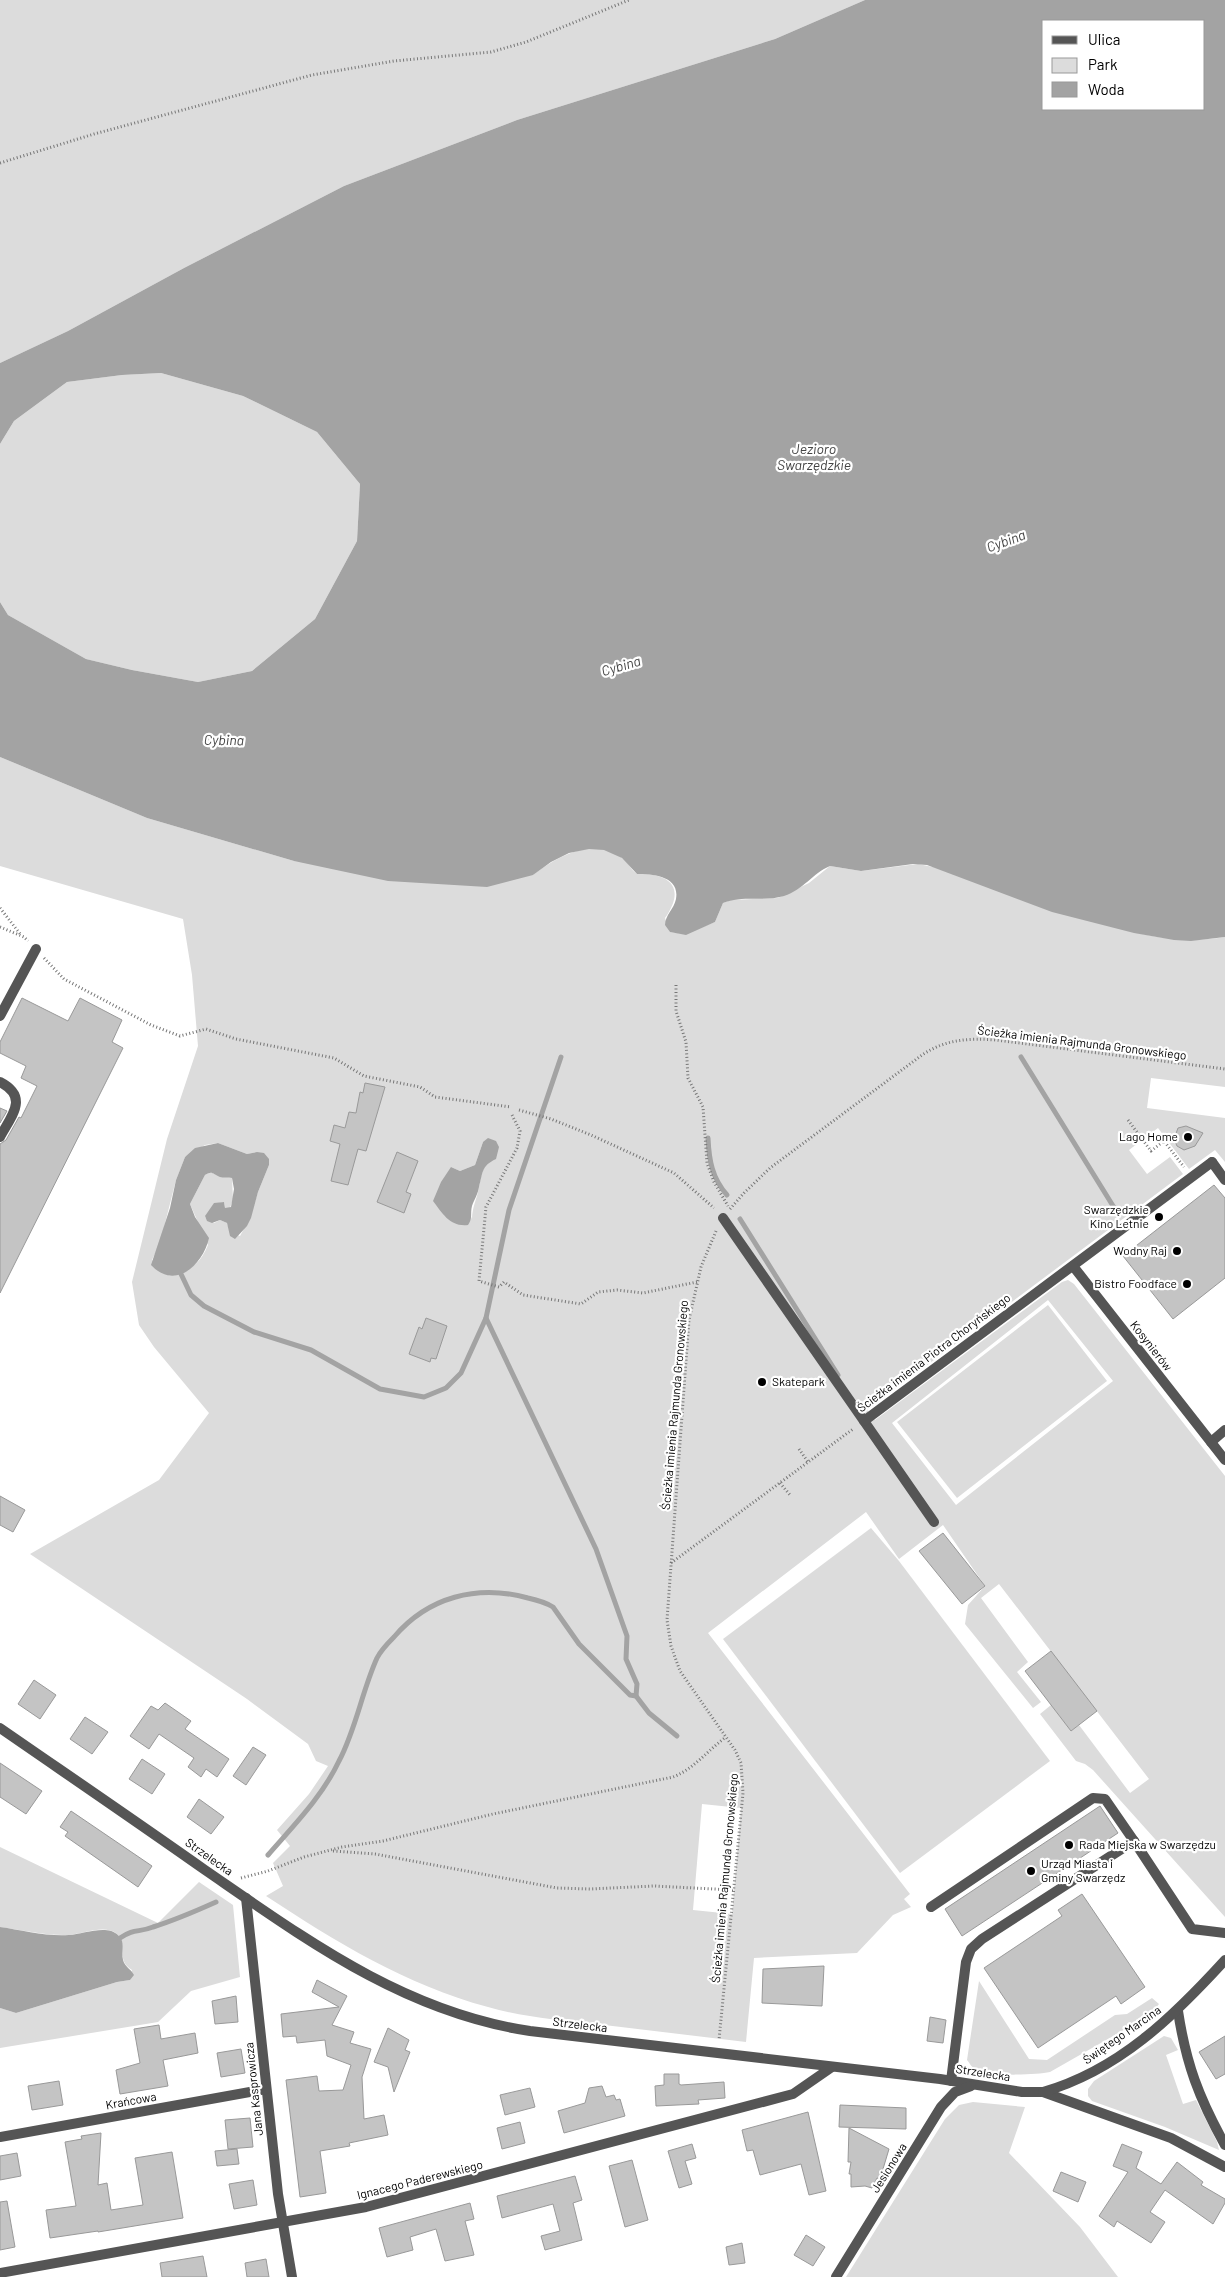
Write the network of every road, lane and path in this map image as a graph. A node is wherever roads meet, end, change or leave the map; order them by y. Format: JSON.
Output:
{"nodes":[{"id":1,"x":628,"y":0,"type":"edge"},
{"id":2,"x":0,"y":163,"type":"edge"},
{"id":3,"x":0,"y":908,"type":"edge"},
{"id":4,"x":0,"y":927,"type":"edge"},
{"id":5,"x":21,"y":936,"type":"junction"},
{"id":6,"x":36,"y":949,"type":"junction"},
{"id":7,"x":676,"y":985,"type":"dead end"},
{"id":8,"x":0,"y":1016,"type":"edge"},
{"id":9,"x":1225,"y":1069,"type":"edge"},
{"id":10,"x":0,"y":1082,"type":"edge"},
{"id":11,"x":512,"y":1107,"type":"dead end"},
{"id":12,"x":519,"y":1110,"type":"dead end"},
{"id":13,"x":512,"y":1115,"type":"dead end"},
{"id":14,"x":1128,"y":1120,"type":"dead end"},
{"id":15,"x":0,"y":1137,"type":"edge"},
{"id":16,"x":1191,"y":1178,"type":"junction"},
{"id":17,"x":1225,"y":1180,"type":"edge"},
{"id":18,"x":730,"y":1209,"type":"junction"},
{"id":19,"x":723,"y":1218,"type":"junction"},
{"id":20,"x":1073,"y":1266,"type":"junction"},
{"id":21,"x":697,"y":1282,"type":"junction"},
{"id":22,"x":864,"y":1421,"type":"junction"},
{"id":23,"x":1225,"y":1430,"type":"edge"},
{"id":24,"x":1210,"y":1442,"type":"junction"},
{"id":25,"x":799,"y":1449,"type":"dead end"},
{"id":26,"x":1225,"y":1460,"type":"edge"},
{"id":27,"x":808,"y":1462,"type":"junction"},
{"id":28,"x":780,"y":1483,"type":"junction"},
{"id":29,"x":790,"y":1495,"type":"dead end"},
{"id":30,"x":934,"y":1522,"type":"dead end"},
{"id":31,"x":671,"y":1563,"type":"junction"},
{"id":32,"x":0,"y":1728,"type":"edge"},
{"id":33,"x":726,"y":1737,"type":"junction"},
{"id":34,"x":1134,"y":1842,"type":"junction"},
{"id":35,"x":328,"y":1851,"type":"junction"},
{"id":36,"x":226,"y":1884,"type":"junction"},
{"id":37,"x":734,"y":1890,"type":"junction"},
{"id":38,"x":246,"y":1898,"type":"junction"},
{"id":39,"x":931,"y":1907,"type":"dead end"},
{"id":40,"x":1225,"y":1933,"type":"edge"},
{"id":41,"x":1225,"y":1960,"type":"edge"},
{"id":42,"x":1178,"y":2011,"type":"junction"},
{"id":43,"x":718,"y":2054,"type":"junction"},
{"id":44,"x":832,"y":2067,"type":"junction"},
{"id":45,"x":951,"y":2081,"type":"junction"},
{"id":46,"x":975,"y":2086,"type":"junction"},
{"id":47,"x":266,"y":2089,"type":"junction"},
{"id":48,"x":1043,"y":2092,"type":"junction"},
{"id":49,"x":0,"y":2138,"type":"edge"},
{"id":50,"x":1225,"y":2145,"type":"edge"},
{"id":51,"x":1225,"y":2167,"type":"edge"},
{"id":52,"x":283,"y":2224,"type":"junction"},
{"id":53,"x":0,"y":2273,"type":"edge"},
{"id":54,"x":292,"y":2277,"type":"edge"},
{"id":55,"x":836,"y":2277,"type":"edge"}],
"edges":[{"from":1,"to":2,"type":"path"},
{"from":3,"to":5,"type":"path"},
{"from":4,"to":5,"type":"path"},
{"from":5,"to":6,"type":"path"},
{"from":6,"to":8,"type":"street"},
{"from":6,"to":11,"type":"path"},
{"from":7,"to":18,"type":"path"},
{"from":9,"to":18,"type":"path","name":"Ścieżka imienia Rajmunda Gronowskiego"},
{"from":10,"to":15,"type":"street"},
{"from":12,"to":19,"type":"path"},
{"from":13,"to":21,"type":"path"},
{"from":14,"to":16,"type":"path"},
{"from":16,"to":17,"type":"street","name":"Ścieżka imienia Piotra Choryńskiego"},
{"from":16,"to":20,"type":"street","name":"Ścieżka imienia Piotra Choryńskiego"},
{"from":18,"to":19,"type":"path","name":"Ścieżka imienia Rajmunda Gronowskiego"},
{"from":19,"to":21,"type":"path","name":"Ścieżka imienia Rajmunda Gronowskiego"},
{"from":19,"to":22,"type":"street"},
{"from":20,"to":22,"type":"street","name":"Ścieżka imienia Piotra Choryńskiego"},
{"from":20,"to":24,"type":"street","name":"Kosynierów"},
{"from":21,"to":31,"type":"path","name":"Ścieżka imienia Rajmunda Gronowskiego"},
{"from":22,"to":27,"type":"path","name":"Ścieżka imienia Piotra Choryńskiego"},
{"from":22,"to":30,"type":"street"},
{"from":23,"to":24,"type":"street"},
{"from":24,"to":26,"type":"street","name":"Kosynierów"},
{"from":25,"to":27,"type":"path"},
{"from":27,"to":28,"type":"path","name":"Ścieżka imienia Piotra Choryńskiego"},
{"from":28,"to":29,"type":"path"},
{"from":28,"to":31,"type":"path","name":"Ścieżka imienia Piotra Choryńskiego"},
{"from":31,"to":33,"type":"path","name":"Ścieżka imienia Rajmunda Gronowskiego"},
{"from":32,"to":36,"type":"street","name":"Strzelecka"},
{"from":33,"to":35,"type":"path"},
{"from":33,"to":37,"type":"path","name":"Ścieżka imienia Rajmunda Gronowskiego"},
{"from":34,"to":39,"type":"street"},
{"from":34,"to":40,"type":"street"},
{"from":34,"to":45,"type":"street"},
{"from":35,"to":36,"type":"path"},
{"from":35,"to":37,"type":"path"},
{"from":36,"to":38,"type":"street","name":"Strzelecka"},
{"from":37,"to":43,"type":"path","name":"Ścieżka imienia Rajmunda Gronowskiego"},
{"from":38,"to":43,"type":"street","name":"Strzelecka"},
{"from":38,"to":47,"type":"street","name":"Jana Kasprowicza"},
{"from":41,"to":42,"type":"street","name":"Świętego Marcina"},
{"from":42,"to":48,"type":"street","name":"Świętego Marcina"},
{"from":42,"to":50,"type":"street"},
{"from":43,"to":44,"type":"street","name":"Strzelecka"},
{"from":44,"to":45,"type":"street","name":"Strzelecka"},
{"from":44,"to":52,"type":"street","name":"Ignacego Paderewskiego"},
{"from":45,"to":46,"type":"street","name":"Strzelecka"},
{"from":46,"to":48,"type":"street","name":"Strzelecka"},
{"from":46,"to":55,"type":"street","name":"Jesionowa"},
{"from":47,"to":49,"type":"street","name":"Krańcowa"},
{"from":47,"to":52,"type":"street","name":"Jana Kasprowicza"},
{"from":48,"to":51,"type":"street","name":"Strzelecka"},
{"from":52,"to":53,"type":"street","name":"Ignacego Paderewskiego"},
{"from":52,"to":54,"type":"street","name":"Jana Kasprowicza"}]}
